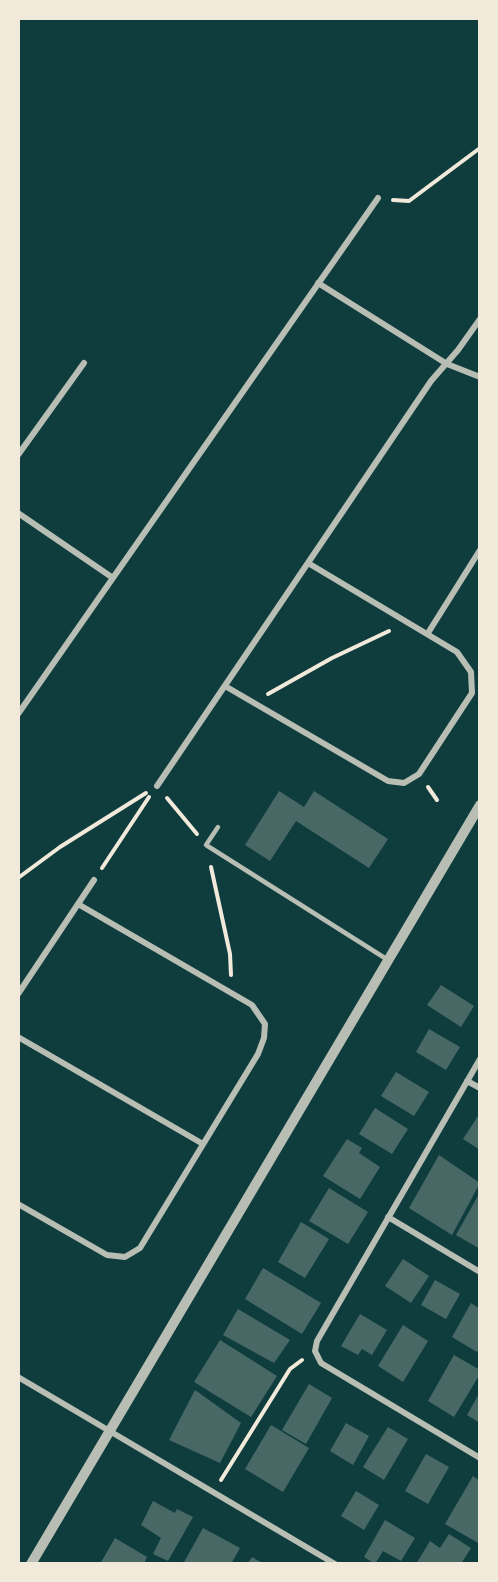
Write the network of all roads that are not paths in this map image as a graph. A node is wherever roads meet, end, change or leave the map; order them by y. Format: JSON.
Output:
{"nodes":[{"id":1,"x":378,"y":198,"type":"road end"},
{"id":2,"x":318,"y":283,"type":"junction"},
{"id":3,"x":480,"y":319,"type":"edge"},
{"id":4,"x":84,"y":363,"type":"dead end"},
{"id":5,"x":447,"y":364,"type":"junction"},
{"id":6,"x":480,"y":377,"type":"edge"},
{"id":7,"x":18,"y":455,"type":"edge"},
{"id":8,"x":18,"y":513,"type":"edge"},
{"id":9,"x":480,"y":549,"type":"edge"},
{"id":10,"x":308,"y":563,"type":"junction"},
{"id":11,"x":113,"y":578,"type":"junction"},
{"id":12,"x":428,"y":633,"type":"junction"},
{"id":13,"x":225,"y":686,"type":"junction"},
{"id":14,"x":18,"y":714,"type":"edge"},
{"id":15,"x":156,"y":786,"type":"road end"},
{"id":16,"x":480,"y":805,"type":"edge"},
{"id":17,"x":218,"y":827,"type":"dead end"},
{"id":18,"x":94,"y":880,"type":"road end"},
{"id":19,"x":78,"y":904,"type":"junction"},
{"id":20,"x":388,"y":960,"type":"junction"},
{"id":21,"x":18,"y":994,"type":"edge"},
{"id":22,"x":18,"y":1037,"type":"edge"},
{"id":23,"x":480,"y":1059,"type":"edge"},
{"id":24,"x":467,"y":1081,"type":"junction"},
{"id":25,"x":480,"y":1088,"type":"edge"},
{"id":26,"x":203,"y":1144,"type":"junction"},
{"id":27,"x":18,"y":1204,"type":"edge"},
{"id":28,"x":388,"y":1217,"type":"junction"},
{"id":29,"x":480,"y":1272,"type":"edge"},
{"id":30,"x":18,"y":1377,"type":"edge"},
{"id":31,"x":110,"y":1431,"type":"junction"},
{"id":32,"x":480,"y":1458,"type":"edge"},
{"id":33,"x":31,"y":1564,"type":"edge"},
{"id":34,"x":335,"y":1564,"type":"edge"}],
"edges":[{"from":1,"to":2,"type":"street"},
{"from":2,"to":5,"type":"street"},
{"from":2,"to":11,"type":"street"},
{"from":3,"to":5,"type":"street"},
{"from":4,"to":7,"type":"street"},
{"from":5,"to":6,"type":"street"},
{"from":5,"to":10,"type":"street"},
{"from":8,"to":11,"type":"street"},
{"from":9,"to":12,"type":"street"},
{"from":10,"to":12,"type":"street"},
{"from":10,"to":13,"type":"street"},
{"from":11,"to":14,"type":"street"},
{"from":12,"to":13,"type":"street"},
{"from":13,"to":15,"type":"street"},
{"from":16,"to":20,"type":"street"},
{"from":17,"to":20,"type":"lane"},
{"from":18,"to":19,"type":"street"},
{"from":19,"to":21,"type":"street"},
{"from":19,"to":26,"type":"street"},
{"from":20,"to":31,"type":"street"},
{"from":22,"to":26,"type":"street"},
{"from":23,"to":24,"type":"street"},
{"from":24,"to":25,"type":"street"},
{"from":24,"to":28,"type":"street"},
{"from":26,"to":27,"type":"street"},
{"from":28,"to":29,"type":"street"},
{"from":28,"to":32,"type":"street"},
{"from":30,"to":31,"type":"street"},
{"from":31,"to":33,"type":"street"},
{"from":31,"to":34,"type":"street"}]}
